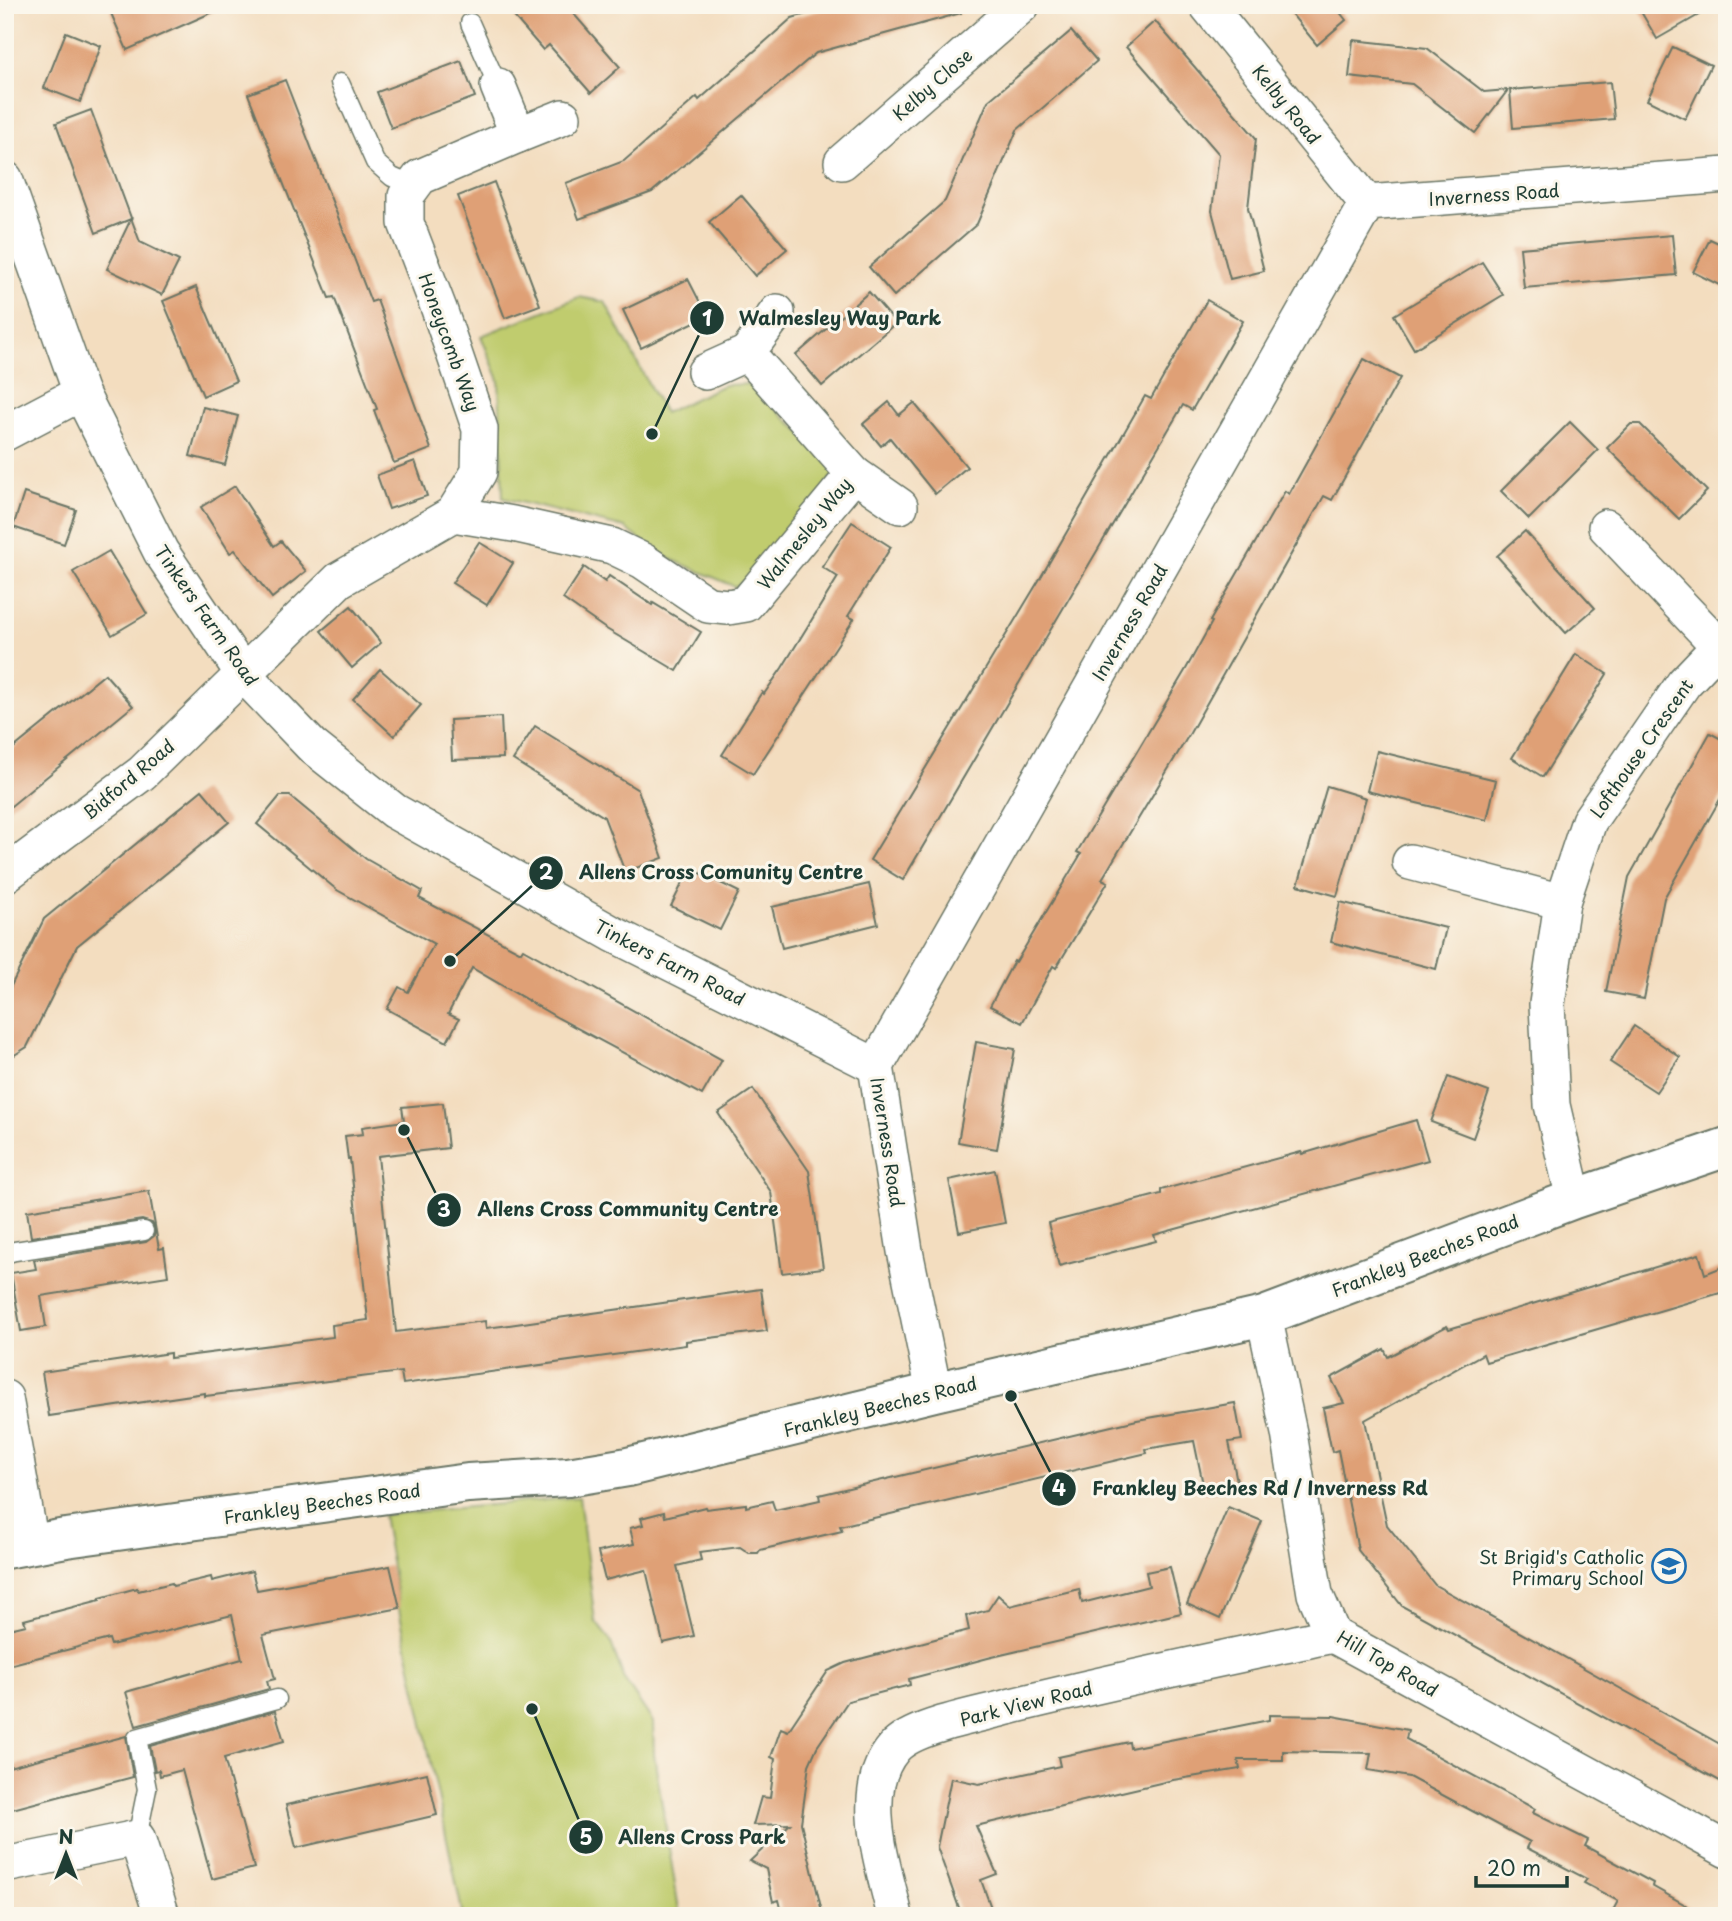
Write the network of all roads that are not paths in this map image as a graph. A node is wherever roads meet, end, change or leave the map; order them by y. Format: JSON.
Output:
{"nodes":[{"id":1,"x":1022,"y":5,"type":"edge"},
{"id":2,"x":1207,"y":5,"type":"edge"},
{"id":3,"x":470,"y":23,"type":"dead end"},
{"id":4,"x":340,"y":83,"type":"dead end"},
{"id":5,"x":498,"y":86,"type":"joint"},
{"id":6,"x":563,"y":117,"type":"dead end"},
{"id":7,"x":518,"y":135,"type":"junction"},
{"id":8,"x":842,"y":162,"type":"dead end"},
{"id":9,"x":1727,"y":175,"type":"edge"},
{"id":10,"x":5,"y":179,"type":"edge"},
{"id":11,"x":414,"y":186,"type":"junction"},
{"id":12,"x":1367,"y":203,"type":"junction"},
{"id":13,"x":777,"y":312,"type":"dead end"},
{"id":14,"x":747,"y":353,"type":"junction"},
{"id":15,"x":705,"y":372,"type":"dead end"},
{"id":16,"x":81,"y":393,"type":"junction"},
{"id":17,"x":5,"y":433,"type":"edge"},
{"id":18,"x":854,"y":474,"type":"junction"},
{"id":19,"x":900,"y":506,"type":"dead end"},
{"id":20,"x":453,"y":514,"type":"junction"},
{"id":21,"x":1606,"y":527,"type":"dead end"},
{"id":22,"x":1723,"y":642,"type":"edge"},
{"id":23,"x":244,"y":675,"type":"junction"},
{"id":24,"x":1410,"y":862,"type":"dead end"},
{"id":25,"x":5,"y":875,"type":"edge"},
{"id":26,"x":1562,"y":902,"type":"junction"},
{"id":27,"x":876,"y":1066,"type":"junction"},
{"id":28,"x":1727,"y":1147,"type":"edge"},
{"id":29,"x":1574,"y":1199,"type":"junction"},
{"id":30,"x":144,"y":1231,"type":"dead end"},
{"id":31,"x":5,"y":1254,"type":"edge"},
{"id":32,"x":1264,"y":1316,"type":"junction"},
{"id":33,"x":934,"y":1392,"type":"junction"},
{"id":34,"x":5,"y":1398,"type":"edge"},
{"id":35,"x":18,"y":1546,"type":"edge"},
{"id":36,"x":1334,"y":1635,"type":"junction"},
{"id":37,"x":277,"y":1699,"type":"dead end"},
{"id":38,"x":137,"y":1838,"type":"junction"},
{"id":39,"x":1727,"y":1850,"type":"edge"},
{"id":40,"x":5,"y":1865,"type":"edge"},
{"id":41,"x":162,"y":1916,"type":"edge"},
{"id":42,"x":895,"y":1916,"type":"edge"}],
"edges":[{"from":1,"to":8,"type":"street","name":"Kelby Close"},
{"from":2,"to":12,"type":"street","name":"Kelby Road"},
{"from":3,"to":5,"type":"lane"},
{"from":4,"to":11,"type":"lane"},
{"from":5,"to":7,"type":"street"},
{"from":6,"to":7,"type":"street"},
{"from":7,"to":11,"type":"street"},
{"from":9,"to":12,"type":"street","name":"Inverness Road"},
{"from":10,"to":16,"type":"street","name":"Tinkers Farm Road"},
{"from":11,"to":20,"type":"street","name":"Honeycomb Way"},
{"from":12,"to":27,"type":"street","name":"Inverness Road"},
{"from":13,"to":14,"type":"street"},
{"from":14,"to":15,"type":"street"},
{"from":14,"to":18,"type":"street","name":"Walmesley Way"},
{"from":16,"to":17,"type":"street"},
{"from":16,"to":23,"type":"street","name":"Tinkers Farm Road"},
{"from":18,"to":19,"type":"street"},
{"from":18,"to":20,"type":"street","name":"Walmesley Way"},
{"from":20,"to":23,"type":"street","name":"Honeycomb Way"},
{"from":21,"to":22,"type":"street"},
{"from":22,"to":26,"type":"street","name":"Lofthouse Crescent"},
{"from":23,"to":25,"type":"street","name":"Bidford Road"},
{"from":23,"to":27,"type":"street","name":"Tinkers Farm Road"},
{"from":24,"to":26,"type":"street"},
{"from":26,"to":29,"type":"street","name":"Lofthouse Crescent"},
{"from":27,"to":33,"type":"street","name":"Inverness Road"},
{"from":28,"to":29,"type":"street","name":"Frankley Beeches Road"},
{"from":29,"to":32,"type":"street","name":"Frankley Beeches Road"},
{"from":30,"to":31,"type":"lane"},
{"from":32,"to":33,"type":"street","name":"Frankley Beeches Road"},
{"from":32,"to":36,"type":"street","name":"Hill Top Road"},
{"from":33,"to":35,"type":"street","name":"Frankley Beeches Road"},
{"from":34,"to":35,"type":"street"},
{"from":36,"to":39,"type":"street","name":"Hill Top Road"},
{"from":36,"to":42,"type":"street","name":"Park View Road"},
{"from":37,"to":38,"type":"lane"},
{"from":38,"to":40,"type":"street"},
{"from":38,"to":41,"type":"street"}]}
